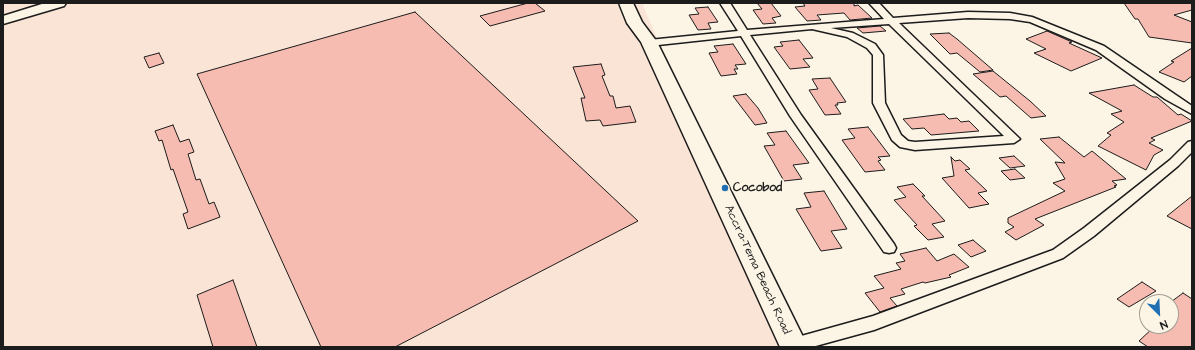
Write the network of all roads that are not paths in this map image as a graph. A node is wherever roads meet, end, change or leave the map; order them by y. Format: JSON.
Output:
{"nodes":[{"id":1,"x":40,"y":3,"type":"edge"},
{"id":2,"x":60,"y":3,"type":"edge"},
{"id":3,"x":626,"y":3,"type":"edge"},
{"id":4,"x":640,"y":3,"type":"edge"},
{"id":5,"x":724,"y":3,"type":"edge"},
{"id":6,"x":874,"y":3,"type":"edge"},
{"id":7,"x":3,"y":14,"type":"edge"},
{"id":8,"x":3,"y":20,"type":"edge"},
{"id":9,"x":891,"y":21,"type":"junction"},
{"id":10,"x":812,"y":26,"type":"junction"},
{"id":11,"x":743,"y":33,"type":"junction"},
{"id":12,"x":649,"y":42,"type":"junction"},
{"id":13,"x":1192,"y":111,"type":"edge"},
{"id":14,"x":1192,"y":146,"type":"edge"},
{"id":15,"x":889,"y":248,"type":"dead end"},
{"id":16,"x":793,"y":346,"type":"edge"}],
"edges":[{"from":1,"to":7,"type":"main road"},
{"from":2,"to":8,"type":"main road"},
{"from":3,"to":12,"type":"main road","name":"Accra-Tema Beach Road"},
{"from":4,"to":12,"type":"main road","name":"Accra-Tema Beach Road"},
{"from":5,"to":11,"type":"street"},
{"from":6,"to":9,"type":"street"},
{"from":9,"to":10,"type":"street"},
{"from":9,"to":10,"type":"street"},
{"from":9,"to":13,"type":"street"},
{"from":10,"to":11,"type":"street"},
{"from":11,"to":12,"type":"street"},
{"from":11,"to":15,"type":"street"},
{"from":12,"to":16,"type":"main road","name":"Accra-Tema Beach Road"},
{"from":14,"to":16,"type":"street"}]}
